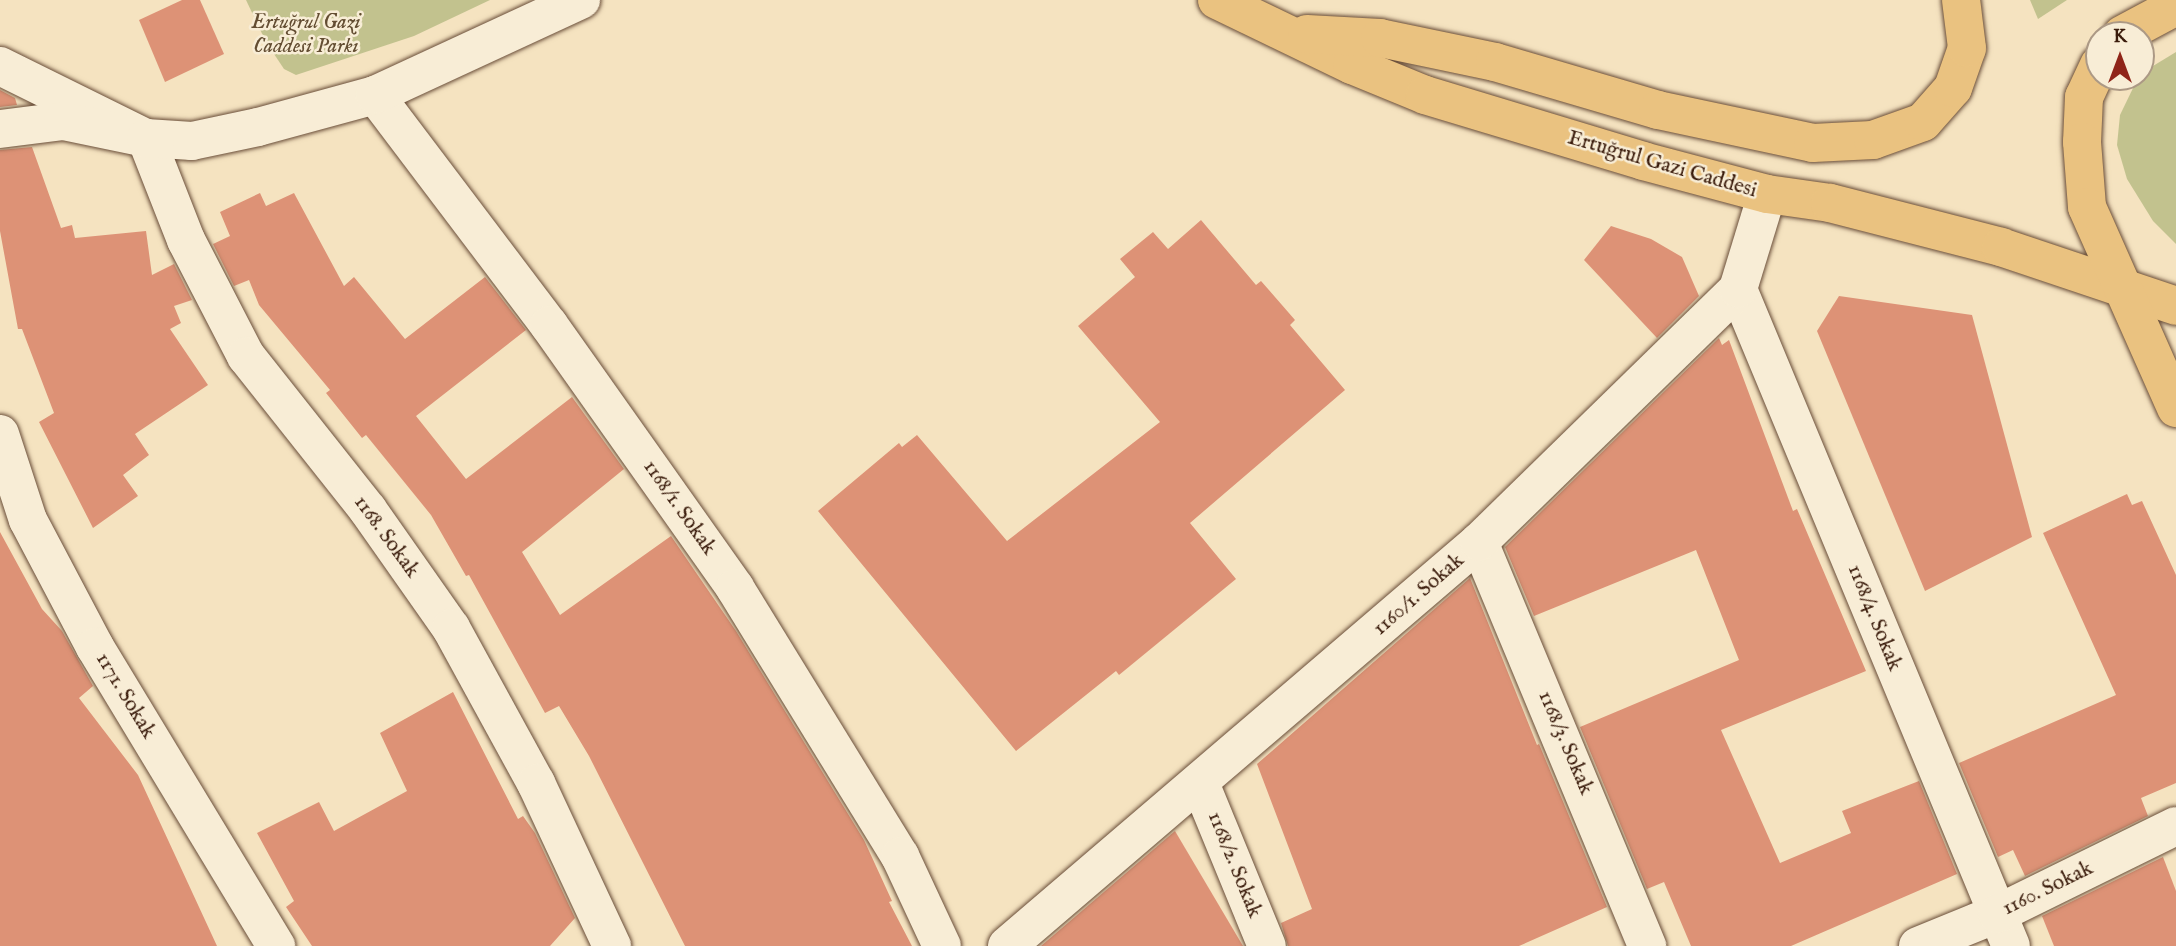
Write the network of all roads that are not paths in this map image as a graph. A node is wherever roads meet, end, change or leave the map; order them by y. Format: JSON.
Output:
{"nodes":[{"id":1,"x":581,"y":0,"type":"edge"},
{"id":2,"x":1216,"y":0,"type":"edge"},
{"id":3,"x":1961,"y":0,"type":"edge"},
{"id":4,"x":2176,"y":6,"type":"edge"},
{"id":5,"x":2148,"y":21,"type":"edge"},
{"id":6,"x":1291,"y":34,"type":"junction"},
{"id":7,"x":0,"y":66,"type":"edge"},
{"id":8,"x":2087,"y":91,"type":"edge"},
{"id":9,"x":375,"y":95,"type":"junction"},
{"id":10,"x":0,"y":129,"type":"edge"},
{"id":11,"x":146,"y":138,"type":"junction"},
{"id":12,"x":1767,"y":194,"type":"junction"},
{"id":13,"x":1738,"y":289,"type":"junction"},
{"id":14,"x":2121,"y":289,"type":"junction"},
{"id":15,"x":2176,"y":306,"type":"edge"},
{"id":16,"x":2176,"y":408,"type":"edge"},
{"id":17,"x":0,"y":434,"type":"edge"},
{"id":18,"x":1479,"y":542,"type":"junction"},
{"id":19,"x":1200,"y":783,"type":"junction"},
{"id":20,"x":2176,"y":826,"type":"edge"},
{"id":21,"x":2004,"y":930,"type":"edge"},
{"id":22,"x":276,"y":946,"type":"edge"},
{"id":23,"x":612,"y":946,"type":"edge"},
{"id":24,"x":942,"y":946,"type":"edge"},
{"id":25,"x":1007,"y":946,"type":"edge"},
{"id":26,"x":1267,"y":946,"type":"edge"},
{"id":27,"x":1647,"y":946,"type":"edge"},
{"id":28,"x":1918,"y":946,"type":"edge"}],
"edges":[{"from":1,"to":9,"type":"street"},
{"from":2,"to":6,"type":"main road","name":"Ertuğrul Gazi Caddesi"},
{"from":3,"to":6,"type":"main road"},
{"from":4,"to":5,"type":"main road"},
{"from":6,"to":12,"type":"main road","name":"Ertuğrul Gazi Caddesi"},
{"from":7,"to":11,"type":"street"},
{"from":8,"to":14,"type":"main road"},
{"from":9,"to":11,"type":"street"},
{"from":9,"to":24,"type":"street","name":"1168/1. Sokak"},
{"from":10,"to":11,"type":"street"},
{"from":11,"to":23,"type":"street","name":"1168. Sokak"},
{"from":12,"to":13,"type":"street","name":"1160/1. Sokak"},
{"from":12,"to":14,"type":"main road","name":"Ertuğrul Gazi Caddesi"},
{"from":13,"to":18,"type":"street","name":"1160/1. Sokak"},
{"from":13,"to":21,"type":"street","name":"1168/4. Sokak"},
{"from":14,"to":15,"type":"main road","name":"Ertuğrul Gazi Caddesi"},
{"from":14,"to":16,"type":"main road"},
{"from":17,"to":22,"type":"street","name":"1171. Sokak"},
{"from":18,"to":19,"type":"street","name":"1160/1. Sokak"},
{"from":18,"to":27,"type":"street","name":"1168/3. Sokak"},
{"from":19,"to":25,"type":"street","name":"1160/1. Sokak"},
{"from":19,"to":26,"type":"street","name":"1168/2. Sokak"},
{"from":20,"to":21,"type":"street","name":"1160. Sokak"},
{"from":21,"to":28,"type":"street","name":"1160. Sokak"}]}
